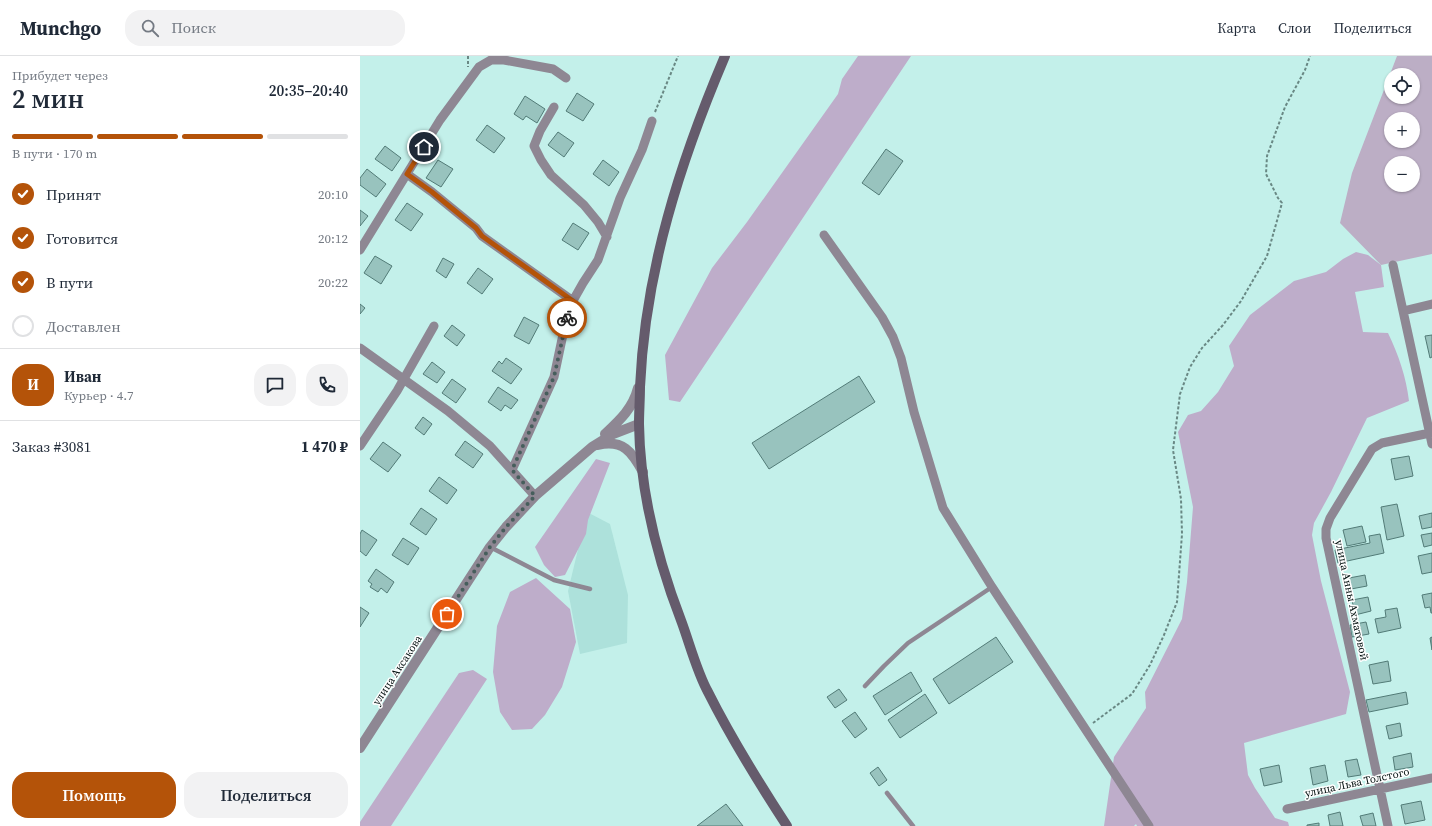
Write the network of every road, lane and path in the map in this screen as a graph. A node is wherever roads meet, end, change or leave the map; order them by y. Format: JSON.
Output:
{"nodes":[{"id":1,"x":678,"y":56,"type":"edge"},
{"id":2,"x":725,"y":56,"type":"edge"},
{"id":3,"x":1310,"y":56,"type":"edge"},
{"id":4,"x":566,"y":78,"type":"dead end"},
{"id":5,"x":554,"y":108,"type":"dead end"},
{"id":6,"x":652,"y":121,"type":"joint"},
{"id":7,"x":407,"y":174,"type":"junction"},
{"id":8,"x":824,"y":236,"type":"dead end"},
{"id":9,"x":607,"y":237,"type":"junction"},
{"id":10,"x":360,"y":250,"type":"edge"},
{"id":11,"x":1393,"y":265,"type":"dead end"},
{"id":12,"x":573,"y":301,"type":"junction"},
{"id":13,"x":1432,"y":304,"type":"edge"},
{"id":14,"x":1403,"y":310,"type":"junction"},
{"id":15,"x":434,"y":326,"type":"dead end"},
{"id":16,"x":360,"y":348,"type":"edge"},
{"id":17,"x":641,"y":376,"type":"junction"},
{"id":18,"x":404,"y":380,"type":"junction"},
{"id":19,"x":639,"y":424,"type":"junction"},
{"id":20,"x":1430,"y":433,"type":"junction"},
{"id":21,"x":1432,"y":444,"type":"edge"},
{"id":22,"x":360,"y":446,"type":"edge"},
{"id":23,"x":592,"y":446,"type":"junction"},
{"id":24,"x":512,"y":470,"type":"junction"},
{"id":25,"x":643,"y":472,"type":"junction"},
{"id":26,"x":535,"y":496,"type":"junction"},
{"id":27,"x":490,"y":547,"type":"junction"},
{"id":28,"x":992,"y":587,"type":"junction"},
{"id":29,"x":590,"y":589,"type":"dead end"},
{"id":30,"x":866,"y":686,"type":"dead end"},
{"id":31,"x":1086,"y":730,"type":"junction"},
{"id":32,"x":360,"y":748,"type":"edge"},
{"id":33,"x":1432,"y":778,"type":"edge"},
{"id":34,"x":1380,"y":789,"type":"junction"},
{"id":35,"x":887,"y":793,"type":"dead end"},
{"id":36,"x":1287,"y":809,"type":"dead end"},
{"id":37,"x":787,"y":826,"type":"edge"},
{"id":38,"x":913,"y":826,"type":"edge"},
{"id":39,"x":1149,"y":826,"type":"edge"},
{"id":40,"x":1388,"y":826,"type":"edge"}],
"edges":[{"from":1,"to":6,"type":"path"},
{"from":2,"to":17,"type":"main road"},
{"from":3,"to":31,"type":"path"},
{"from":4,"to":7,"type":"street"},
{"from":5,"to":9,"type":"street"},
{"from":6,"to":9,"type":"street"},
{"from":7,"to":10,"type":"street"},
{"from":7,"to":12,"type":"street"},
{"from":8,"to":28,"type":"street"},
{"from":9,"to":12,"type":"street"},
{"from":11,"to":14,"type":"street"},
{"from":12,"to":24,"type":"street"},
{"from":13,"to":14,"type":"street"},
{"from":14,"to":20,"type":"street"},
{"from":15,"to":18,"type":"street"},
{"from":16,"to":18,"type":"street"},
{"from":17,"to":19,"type":"main road"},
{"from":17,"to":23,"type":"street"},
{"from":18,"to":22,"type":"street"},
{"from":18,"to":24,"type":"street"},
{"from":19,"to":23,"type":"street","name":"улица Аксакова"},
{"from":19,"to":25,"type":"main road"},
{"from":20,"to":21,"type":"street"},
{"from":20,"to":34,"type":"street","name":"улица Анны Ахматовой"},
{"from":23,"to":25,"type":"street"},
{"from":23,"to":26,"type":"street","name":"улица Аксакова"},
{"from":24,"to":26,"type":"street"},
{"from":25,"to":37,"type":"main road"},
{"from":26,"to":27,"type":"street","name":"улица Аксакова"},
{"from":27,"to":29,"type":"lane"},
{"from":27,"to":32,"type":"street","name":"улица Аксакова"},
{"from":28,"to":30,"type":"lane"},
{"from":28,"to":31,"type":"street"},
{"from":31,"to":39,"type":"street"},
{"from":33,"to":34,"type":"street","name":"улица Льва Толстого"},
{"from":34,"to":36,"type":"street","name":"улица Льва Толстого"},
{"from":34,"to":40,"type":"street","name":"улица Анны Ахматовой"},
{"from":35,"to":38,"type":"lane"}]}
